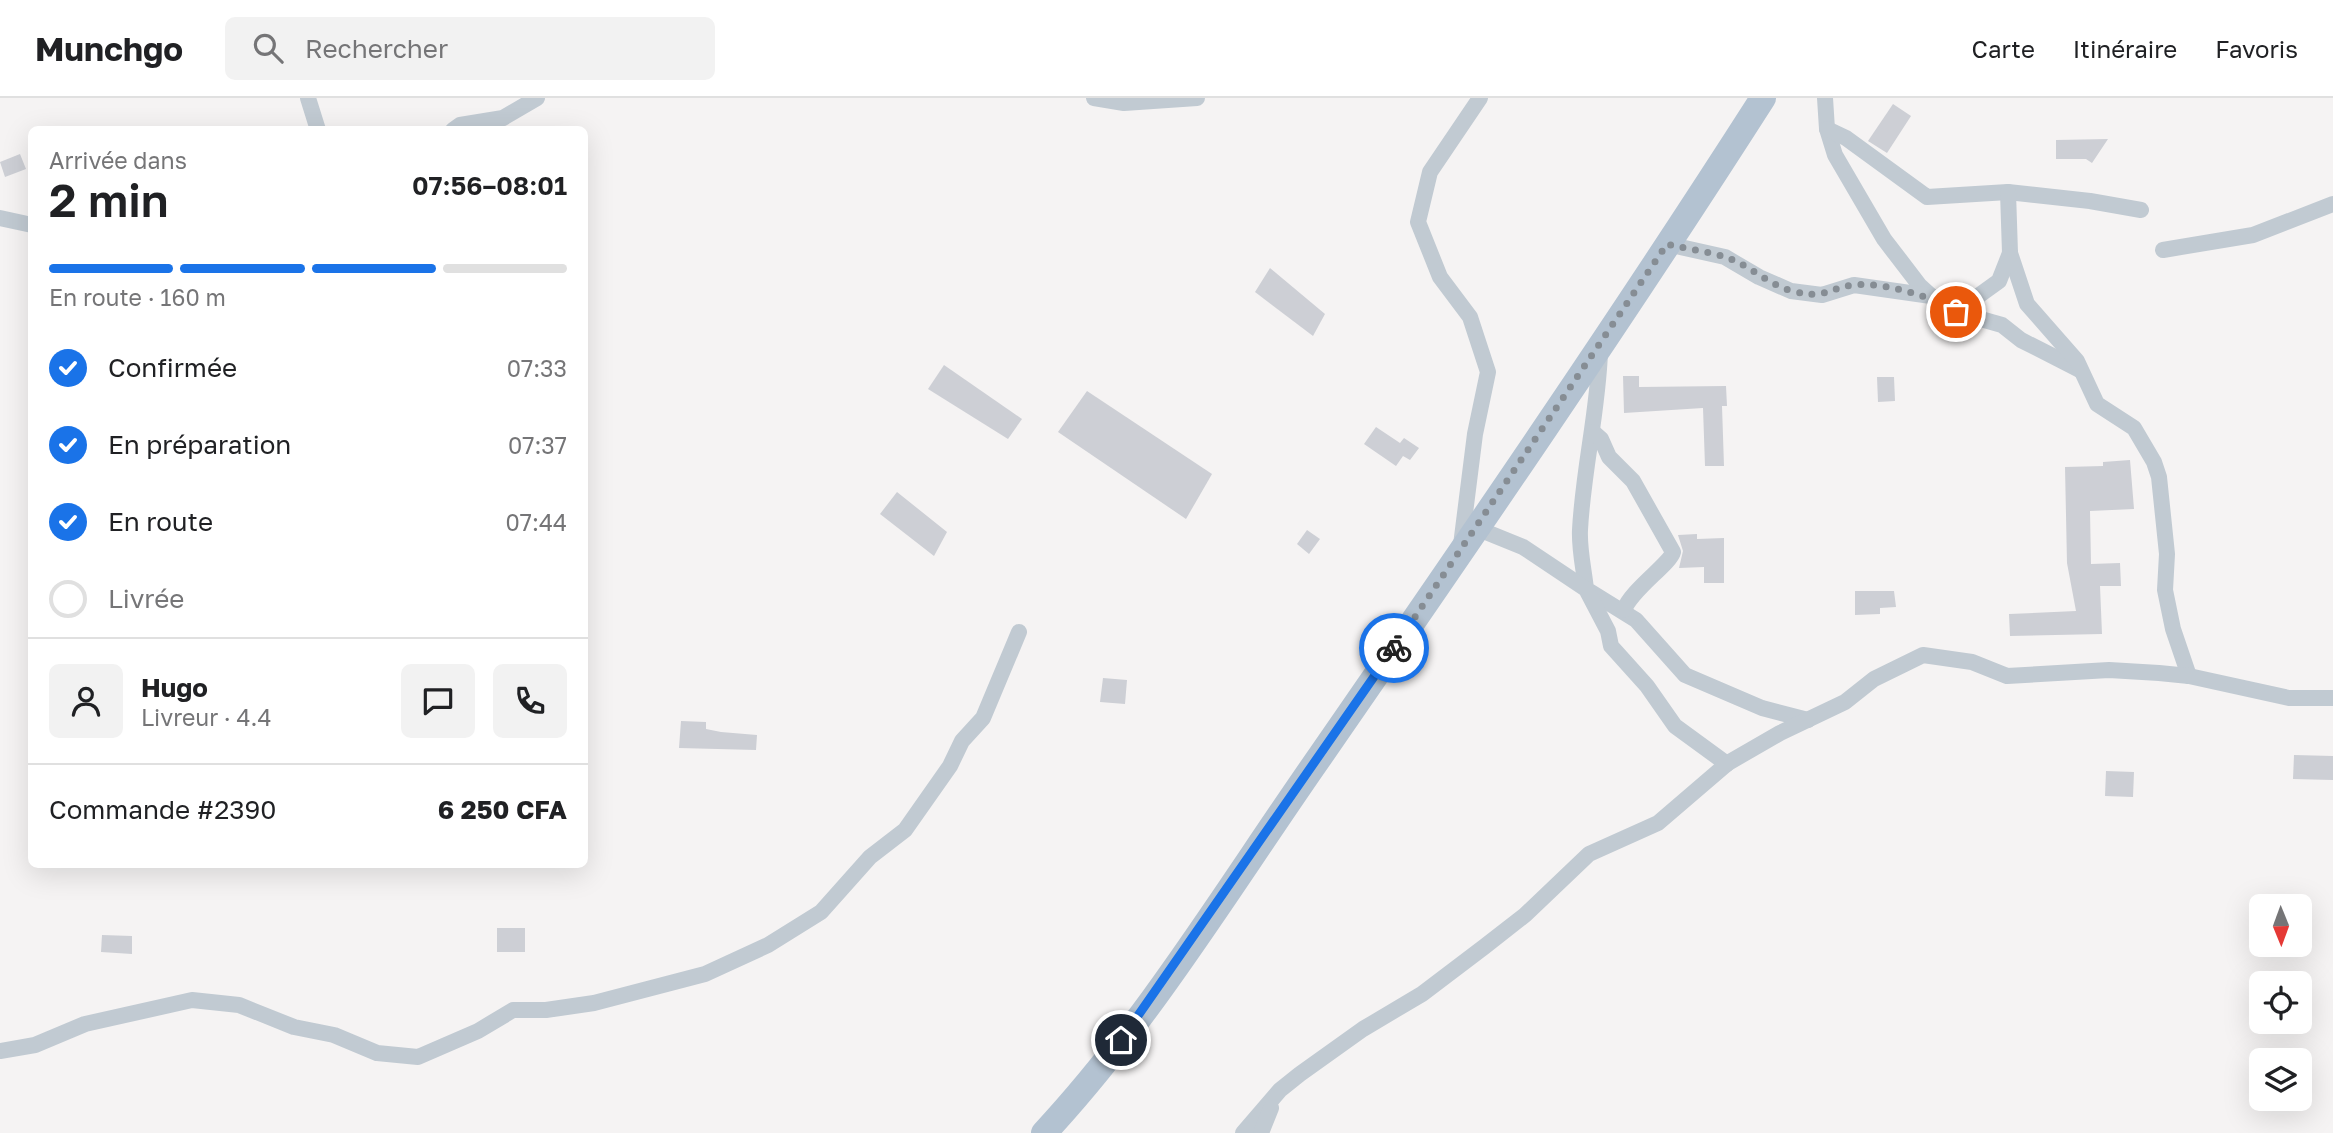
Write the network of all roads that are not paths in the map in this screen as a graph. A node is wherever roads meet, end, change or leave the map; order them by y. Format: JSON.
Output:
{"nodes":[{"id":1,"x":307,"y":98,"type":"edge"},
{"id":2,"x":537,"y":98,"type":"edge"},
{"id":3,"x":1094,"y":98,"type":"edge"},
{"id":4,"x":1197,"y":98,"type":"edge"},
{"id":5,"x":1480,"y":98,"type":"edge"},
{"id":6,"x":1763,"y":98,"type":"edge"},
{"id":7,"x":1825,"y":98,"type":"edge"},
{"id":8,"x":317,"y":126,"type":"edge"},
{"id":9,"x":459,"y":126,"type":"edge"},
{"id":10,"x":1827,"y":129,"type":"junction"},
{"id":11,"x":2008,"y":192,"type":"junction"},
{"id":12,"x":2333,"y":204,"type":"edge"},
{"id":13,"x":2141,"y":211,"type":"dead end"},
{"id":14,"x":0,"y":218,"type":"edge"},
{"id":15,"x":28,"y":224,"type":"edge"},
{"id":16,"x":1667,"y":244,"type":"junction"},
{"id":17,"x":2163,"y":250,"type":"dead end"},
{"id":18,"x":2010,"y":253,"type":"junction"},
{"id":19,"x":1931,"y":296,"type":"junction"},
{"id":20,"x":1956,"y":312,"type":"junction"},
{"id":21,"x":1600,"y":346,"type":"junction"},
{"id":22,"x":2082,"y":371,"type":"junction"},
{"id":23,"x":1593,"y":432,"type":"junction"},
{"id":24,"x":1479,"y":526,"type":"junction"},
{"id":25,"x":1459,"y":555,"type":"junction"},
{"id":26,"x":1586,"y":589,"type":"junction"},
{"id":27,"x":1624,"y":610,"type":"junction"},
{"id":28,"x":1019,"y":632,"type":"dead end"},
{"id":29,"x":2189,"y":676,"type":"junction"},
{"id":30,"x":2333,"y":698,"type":"edge"},
{"id":31,"x":1808,"y":720,"type":"junction"},
{"id":32,"x":1727,"y":764,"type":"junction"},
{"id":33,"x":0,"y":1051,"type":"edge"},
{"id":34,"x":1280,"y":1090,"type":"junction"},
{"id":35,"x":1044,"y":1133,"type":"edge"},
{"id":36,"x":1243,"y":1133,"type":"edge"},
{"id":37,"x":1261,"y":1133,"type":"edge"}],
"edges":[{"from":1,"to":8,"type":"street"},
{"from":2,"to":9,"type":"street"},
{"from":3,"to":4,"type":"street"},
{"from":5,"to":25,"type":"street"},
{"from":6,"to":16,"type":"main road"},
{"from":7,"to":10,"type":"street"},
{"from":10,"to":11,"type":"street"},
{"from":10,"to":19,"type":"street"},
{"from":11,"to":13,"type":"street"},
{"from":11,"to":18,"type":"street"},
{"from":12,"to":17,"type":"street"},
{"from":14,"to":15,"type":"street"},
{"from":16,"to":19,"type":"street"},
{"from":16,"to":21,"type":"main road"},
{"from":18,"to":20,"type":"street"},
{"from":18,"to":22,"type":"street"},
{"from":19,"to":20,"type":"street"},
{"from":20,"to":22,"type":"street"},
{"from":21,"to":23,"type":"street"},
{"from":21,"to":24,"type":"main road"},
{"from":22,"to":29,"type":"street"},
{"from":23,"to":26,"type":"street"},
{"from":23,"to":27,"type":"street"},
{"from":24,"to":25,"type":"main road"},
{"from":24,"to":26,"type":"street"},
{"from":25,"to":35,"type":"main road"},
{"from":26,"to":27,"type":"street"},
{"from":26,"to":32,"type":"street"},
{"from":27,"to":31,"type":"street"},
{"from":28,"to":33,"type":"street"},
{"from":29,"to":30,"type":"street"},
{"from":29,"to":31,"type":"street"},
{"from":31,"to":32,"type":"street"},
{"from":32,"to":34,"type":"street"},
{"from":34,"to":36,"type":"street"},
{"from":34,"to":37,"type":"street"}]}
